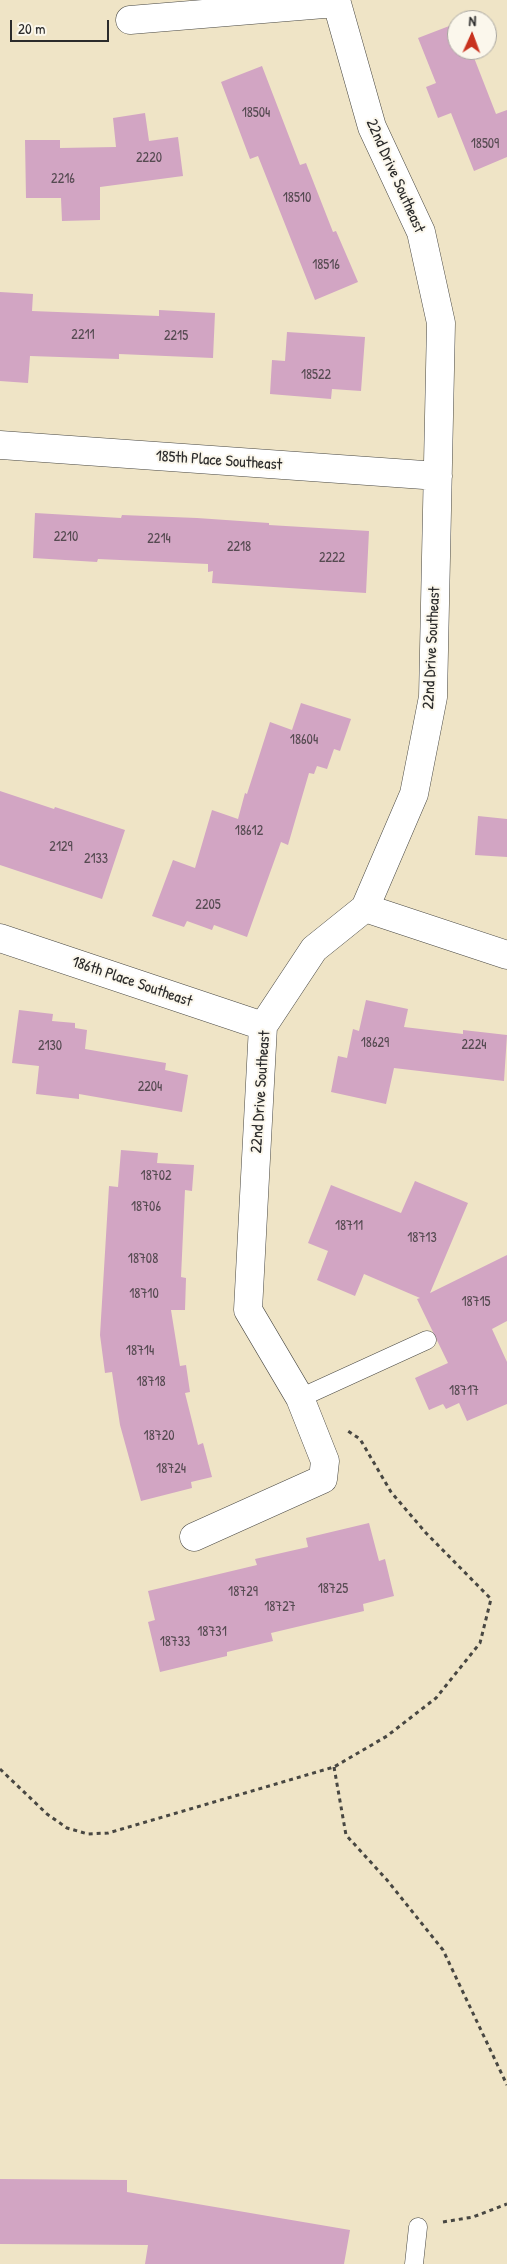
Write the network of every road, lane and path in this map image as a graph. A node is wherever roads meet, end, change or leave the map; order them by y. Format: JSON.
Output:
{"nodes":[{"id":1,"x":336,"y":1,"type":"edge"},
{"id":2,"x":130,"y":20,"type":"dead end"},
{"id":3,"x":0,"y":445,"type":"edge"},
{"id":4,"x":438,"y":476,"type":"junction"},
{"id":5,"x":365,"y":908,"type":"junction"},
{"id":6,"x":0,"y":938,"type":"edge"},
{"id":7,"x":507,"y":955,"type":"edge"},
{"id":8,"x":263,"y":1026,"type":"junction"},
{"id":9,"x":427,"y":1340,"type":"dead end"},
{"id":10,"x":300,"y":1398,"type":"junction"},
{"id":11,"x":345,"y":1429,"type":"dead end"},
{"id":12,"x":194,"y":1537,"type":"dead end"},
{"id":13,"x":334,"y":1767,"type":"junction"},
{"id":14,"x":0,"y":1769,"type":"edge"},
{"id":15,"x":507,"y":2085,"type":"edge"},
{"id":16,"x":507,"y":2204,"type":"edge"},
{"id":17,"x":418,"y":2227,"type":"joint"},
{"id":18,"x":414,"y":2264,"type":"edge"}],
"edges":[{"from":1,"to":2,"type":"street"},
{"from":1,"to":4,"type":"street","name":"22nd Drive Southeast"},
{"from":3,"to":4,"type":"street","name":"185th Place Southeast"},
{"from":4,"to":5,"type":"street","name":"22nd Drive Southeast"},
{"from":5,"to":7,"type":"street"},
{"from":5,"to":8,"type":"street","name":"22nd Drive Southeast"},
{"from":6,"to":8,"type":"street","name":"186th Place Southeast"},
{"from":8,"to":10,"type":"street","name":"22nd Drive Southeast"},
{"from":9,"to":10,"type":"lane"},
{"from":10,"to":12,"type":"street","name":"22nd Drive Southeast"},
{"from":11,"to":13,"type":"path"},
{"from":13,"to":14,"type":"path"},
{"from":13,"to":15,"type":"path"},
{"from":16,"to":17,"type":"path"},
{"from":17,"to":18,"type":"lane"}]}
